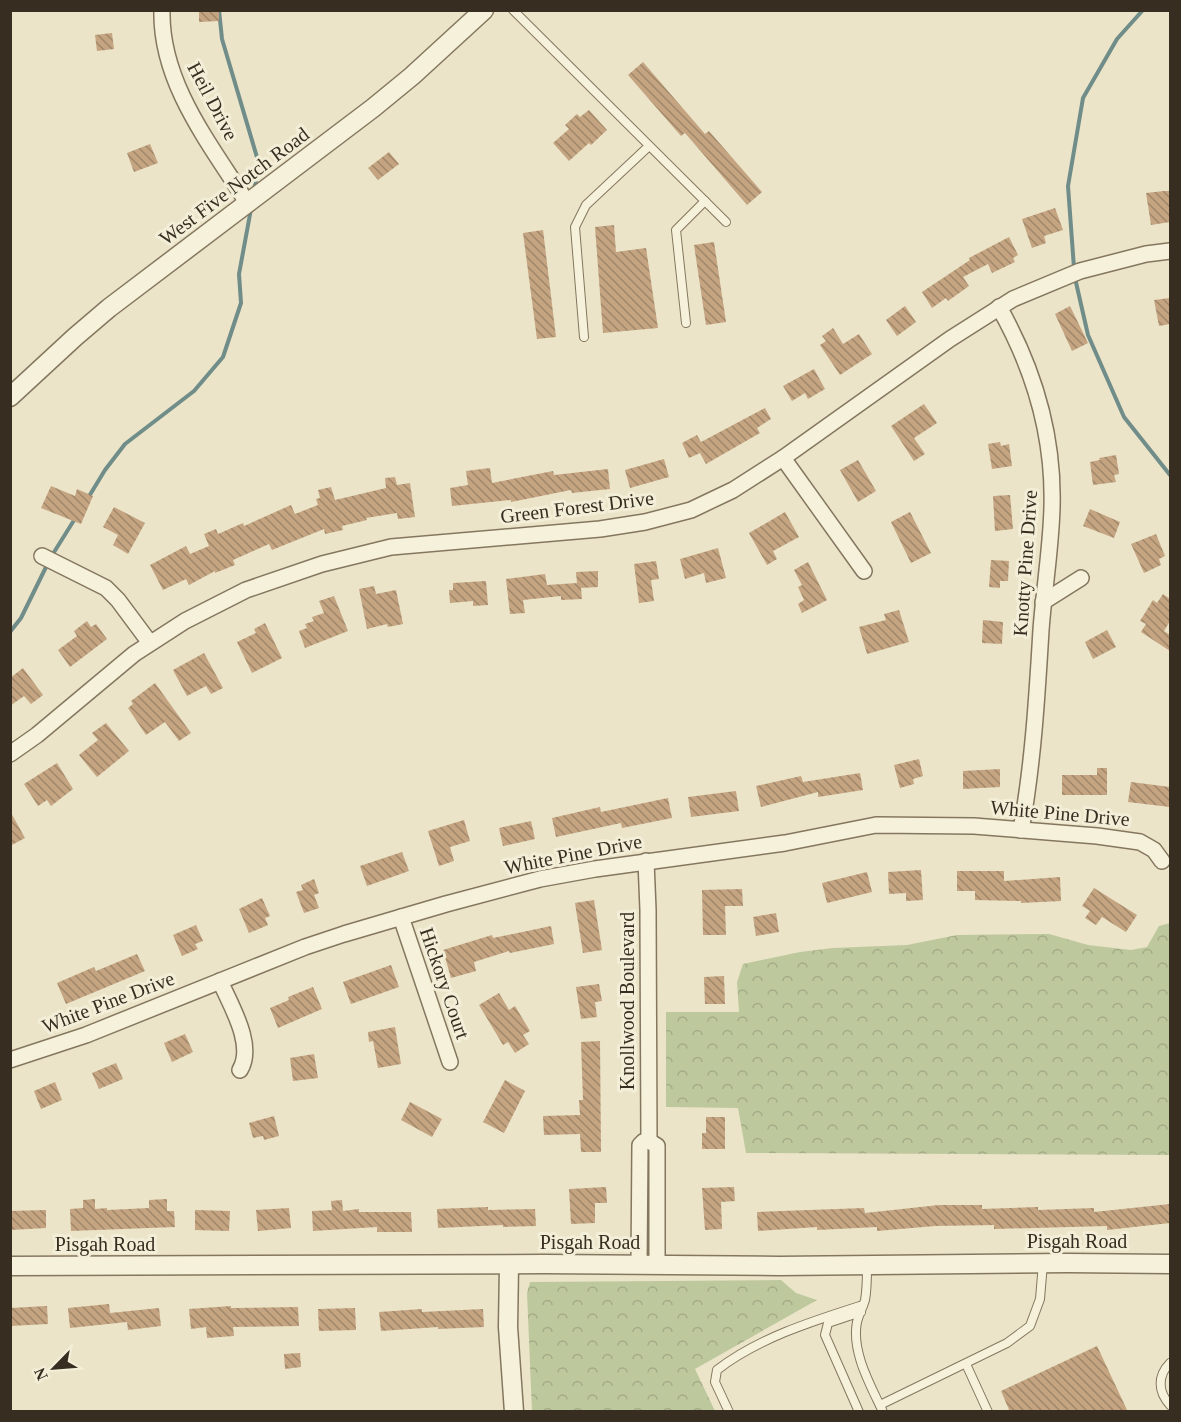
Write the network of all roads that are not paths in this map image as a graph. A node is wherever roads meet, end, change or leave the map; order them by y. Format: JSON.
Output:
{"nodes":[{"id":1,"x":162,"y":10,"type":"edge"},
{"id":2,"x":484,"y":10,"type":"edge"},
{"id":3,"x":513,"y":10,"type":"edge"},
{"id":4,"x":649,"y":146,"type":"junction"},
{"id":5,"x":705,"y":201,"type":"junction"},
{"id":6,"x":248,"y":204,"type":"junction"},
{"id":7,"x":726,"y":222,"type":"dead end"},
{"id":8,"x":1170,"y":251,"type":"edge"},
{"id":9,"x":999,"y":307,"type":"junction"},
{"id":10,"x":686,"y":323,"type":"dead end"},
{"id":11,"x":584,"y":337,"type":"dead end"},
{"id":12,"x":10,"y":397,"type":"edge"},
{"id":13,"x":783,"y":458,"type":"junction"},
{"id":14,"x":42,"y":555,"type":"dead end"},
{"id":15,"x":864,"y":571,"type":"dead end"},
{"id":16,"x":1081,"y":578,"type":"dead end"},
{"id":17,"x":1043,"y":602,"type":"junction"},
{"id":18,"x":150,"y":643,"type":"junction"},
{"id":19,"x":10,"y":754,"type":"edge"},
{"id":20,"x":1021,"y":830,"type":"junction"},
{"id":21,"x":646,"y":861,"type":"junction"},
{"id":22,"x":1162,"y":861,"type":"dead end"},
{"id":23,"x":401,"y":917,"type":"junction"},
{"id":24,"x":220,"y":981,"type":"junction"},
{"id":25,"x":10,"y":1060,"type":"edge"},
{"id":26,"x":450,"y":1062,"type":"dead end"},
{"id":27,"x":240,"y":1070,"type":"dead end"},
{"id":28,"x":649,"y":1141,"type":"junction"},
{"id":29,"x":1043,"y":1263,"type":"junction"},
{"id":30,"x":639,"y":1264,"type":"junction"},
{"id":31,"x":657,"y":1264,"type":"junction"},
{"id":32,"x":1170,"y":1264,"type":"edge"},
{"id":33,"x":509,"y":1265,"type":"junction"},
{"id":34,"x":867,"y":1265,"type":"junction"},
{"id":35,"x":10,"y":1266,"type":"edge"},
{"id":36,"x":862,"y":1309,"type":"junction"},
{"id":37,"x":1170,"y":1363,"type":"edge"},
{"id":38,"x":966,"y":1364,"type":"junction"},
{"id":39,"x":1170,"y":1405,"type":"edge"},
{"id":40,"x":881,"y":1408,"type":"edge"},
{"id":41,"x":514,"y":1412,"type":"edge"},
{"id":42,"x":729,"y":1412,"type":"edge"},
{"id":43,"x":859,"y":1412,"type":"edge"},
{"id":44,"x":988,"y":1412,"type":"edge"}],
"edges":[{"from":1,"to":6,"type":"street","name":"Heil Drive"},
{"from":2,"to":6,"type":"street","name":"West Five Notch Road"},
{"from":3,"to":4,"type":"lane"},
{"from":4,"to":5,"type":"lane"},
{"from":4,"to":11,"type":"lane"},
{"from":5,"to":7,"type":"lane"},
{"from":5,"to":10,"type":"lane"},
{"from":6,"to":12,"type":"street","name":"West Five Notch Road"},
{"from":8,"to":9,"type":"street","name":"Green Forest Drive"},
{"from":9,"to":13,"type":"street","name":"Green Forest Drive"},
{"from":9,"to":17,"type":"street","name":"Knotty Pine Drive"},
{"from":13,"to":15,"type":"street"},
{"from":13,"to":18,"type":"street","name":"Green Forest Drive"},
{"from":14,"to":18,"type":"street"},
{"from":16,"to":17,"type":"street"},
{"from":17,"to":20,"type":"street","name":"Knotty Pine Drive"},
{"from":18,"to":19,"type":"street","name":"Green Forest Drive"},
{"from":20,"to":21,"type":"street","name":"White Pine Drive"},
{"from":20,"to":22,"type":"street","name":"White Pine Drive"},
{"from":21,"to":23,"type":"street","name":"White Pine Drive"},
{"from":21,"to":28,"type":"street","name":"Knollwood Boulevard"},
{"from":23,"to":24,"type":"street","name":"White Pine Drive"},
{"from":23,"to":26,"type":"street","name":"Hickory Court"},
{"from":24,"to":25,"type":"street","name":"White Pine Drive"},
{"from":24,"to":27,"type":"street"},
{"from":28,"to":30,"type":"street","name":"Knollwood Boulevard"},
{"from":28,"to":31,"type":"street","name":"Knollwood Boulevard"},
{"from":29,"to":32,"type":"street","name":"Pisgah Road"},
{"from":29,"to":34,"type":"street","name":"Pisgah Road"},
{"from":29,"to":38,"type":"lane"},
{"from":30,"to":31,"type":"street","name":"Pisgah Road"},
{"from":30,"to":33,"type":"street","name":"Pisgah Road"},
{"from":31,"to":34,"type":"street","name":"Pisgah Road"},
{"from":33,"to":35,"type":"street","name":"Pisgah Road"},
{"from":33,"to":41,"type":"street"},
{"from":34,"to":36,"type":"lane"},
{"from":36,"to":40,"type":"lane"},
{"from":36,"to":42,"type":"lane"},
{"from":36,"to":43,"type":"lane"},
{"from":37,"to":39,"type":"lane"},
{"from":38,"to":40,"type":"lane"},
{"from":38,"to":44,"type":"lane"}]}
